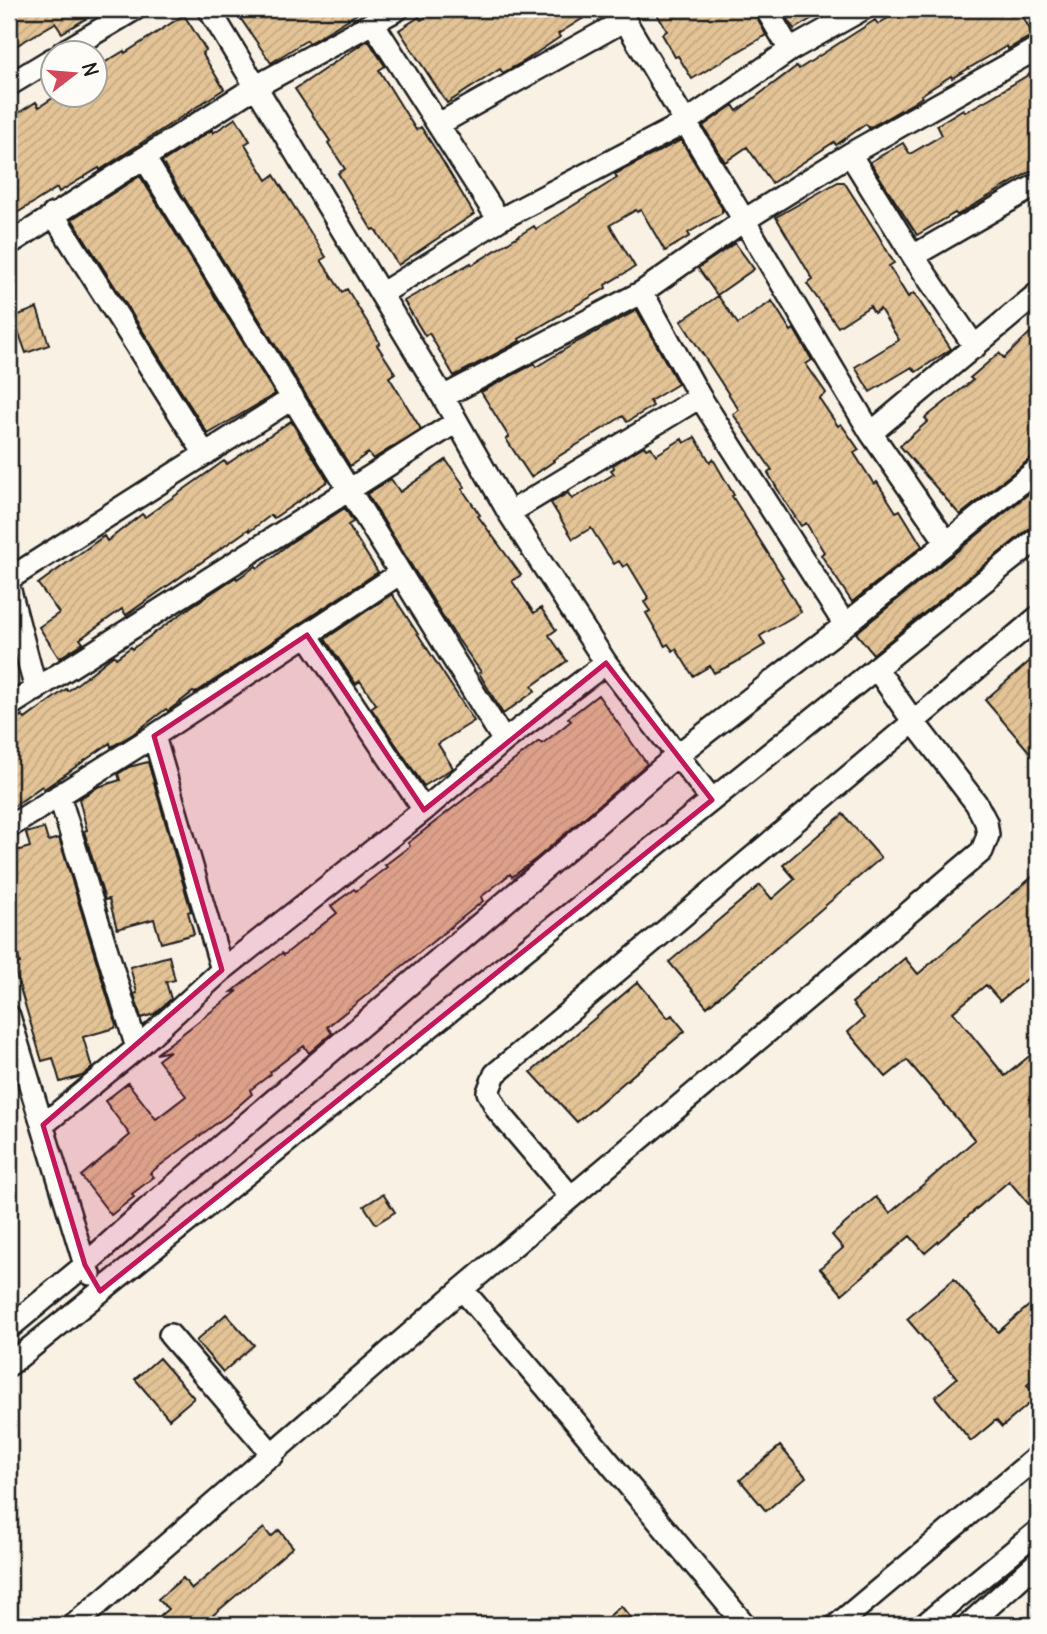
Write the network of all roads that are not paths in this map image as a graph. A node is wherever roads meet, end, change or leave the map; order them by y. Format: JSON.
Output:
{"nodes":[{"id":1,"x":135,"y":9,"type":"edge"},
{"id":2,"x":209,"y":9,"type":"edge"},
{"id":3,"x":398,"y":9,"type":"edge"},
{"id":4,"x":766,"y":9,"type":"edge"},
{"id":5,"x":863,"y":9,"type":"edge"},
{"id":6,"x":621,"y":15,"type":"edge"},
{"id":7,"x":373,"y":23,"type":"junction"},
{"id":8,"x":86,"y":38,"type":"edge"},
{"id":9,"x":1038,"y":48,"type":"edge"},
{"id":10,"x":790,"y":50,"type":"junction"},
{"id":11,"x":38,"y":67,"type":"edge"},
{"id":12,"x":9,"y":85,"type":"edge"},
{"id":13,"x":255,"y":87,"type":"junction"},
{"id":14,"x":686,"y":122,"type":"junction"},
{"id":15,"x":439,"y":124,"type":"junction"},
{"id":16,"x":850,"y":154,"type":"junction"},
{"id":17,"x":145,"y":159,"type":"junction"},
{"id":18,"x":1038,"y":184,"type":"edge"},
{"id":19,"x":53,"y":214,"type":"junction"},
{"id":20,"x":499,"y":220,"type":"junction"},
{"id":21,"x":743,"y":221,"type":"junction"},
{"id":22,"x":9,"y":244,"type":"edge"},
{"id":23,"x":913,"y":256,"type":"junction"},
{"id":24,"x":642,"y":292,"type":"junction"},
{"id":25,"x":1038,"y":293,"type":"edge"},
{"id":26,"x":381,"y":294,"type":"junction"},
{"id":27,"x":975,"y":347,"type":"junction"},
{"id":28,"x":443,"y":397,"type":"junction"},
{"id":29,"x":700,"y":397,"type":"junction"},
{"id":30,"x":293,"y":398,"type":"junction"},
{"id":31,"x":456,"y":422,"type":"junction"},
{"id":32,"x":871,"y":433,"type":"junction"},
{"id":33,"x":205,"y":454,"type":"junction"},
{"id":34,"x":1038,"y":469,"type":"edge"},
{"id":35,"x":348,"y":489,"type":"junction"},
{"id":36,"x":509,"y":513,"type":"junction"},
{"id":37,"x":1038,"y":538,"type":"edge"},
{"id":38,"x":947,"y":543,"type":"junction"},
{"id":39,"x":399,"y":574,"type":"junction"},
{"id":40,"x":9,"y":579,"type":"edge"},
{"id":41,"x":9,"y":587,"type":"edge"},
{"id":42,"x":1038,"y":617,"type":"edge"},
{"id":43,"x":845,"y":625,"type":"junction"},
{"id":44,"x":307,"y":635,"type":"junction"},
{"id":45,"x":606,"y":663,"type":"junction"},
{"id":46,"x":876,"y":668,"type":"junction"},
{"id":47,"x":36,"y":690,"type":"junction"},
{"id":48,"x":9,"y":706,"type":"edge"},
{"id":49,"x":913,"y":721,"type":"junction"},
{"id":50,"x":154,"y":736,"type":"junction"},
{"id":51,"x":504,"y":741,"type":"junction"},
{"id":52,"x":676,"y":756,"type":"junction"},
{"id":53,"x":59,"y":795,"type":"junction"},
{"id":54,"x":712,"y":800,"type":"junction"},
{"id":55,"x":424,"y":810,"type":"junction"},
{"id":56,"x":9,"y":827,"type":"edge"},
{"id":57,"x":222,"y":970,"type":"junction"},
{"id":58,"x":9,"y":1016,"type":"edge"},
{"id":59,"x":137,"y":1048,"type":"junction"},
{"id":60,"x":43,"y":1125,"type":"junction"},
{"id":61,"x":570,"y":1197,"type":"junction"},
{"id":62,"x":85,"y":1265,"type":"junction"},
{"id":63,"x":461,"y":1289,"type":"junction"},
{"id":64,"x":100,"y":1291,"type":"junction"},
{"id":65,"x":9,"y":1328,"type":"edge"},
{"id":66,"x":170,"y":1335,"type":"dead end"},
{"id":67,"x":9,"y":1364,"type":"edge"},
{"id":68,"x":273,"y":1455,"type":"junction"},
{"id":69,"x":1038,"y":1456,"type":"edge"},
{"id":70,"x":1038,"y":1531,"type":"edge"},
{"id":71,"x":1038,"y":1562,"type":"edge"},
{"id":72,"x":74,"y":1625,"type":"edge"},
{"id":73,"x":745,"y":1625,"type":"edge"},
{"id":74,"x":837,"y":1625,"type":"edge"},
{"id":75,"x":924,"y":1625,"type":"edge"},
{"id":76,"x":968,"y":1625,"type":"edge"}],
"edges":[{"from":1,"to":8,"type":"street"},
{"from":2,"to":13,"type":"street"},
{"from":3,"to":7,"type":"street"},
{"from":4,"to":10,"type":"street"},
{"from":5,"to":10,"type":"street"},
{"from":6,"to":14,"type":"street"},
{"from":6,"to":15,"type":"street"},
{"from":7,"to":13,"type":"street"},
{"from":7,"to":15,"type":"street"},
{"from":9,"to":16,"type":"street"},
{"from":10,"to":14,"type":"street"},
{"from":11,"to":12,"type":"street"},
{"from":13,"to":17,"type":"street"},
{"from":13,"to":26,"type":"street"},
{"from":14,"to":20,"type":"street"},
{"from":14,"to":21,"type":"street"},
{"from":15,"to":20,"type":"street"},
{"from":16,"to":21,"type":"street"},
{"from":16,"to":23,"type":"street"},
{"from":17,"to":19,"type":"street"},
{"from":17,"to":30,"type":"street"},
{"from":18,"to":23,"type":"street"},
{"from":19,"to":22,"type":"street"},
{"from":19,"to":33,"type":"street"},
{"from":20,"to":26,"type":"street"},
{"from":21,"to":24,"type":"street"},
{"from":21,"to":32,"type":"street"},
{"from":23,"to":27,"type":"street"},
{"from":24,"to":28,"type":"street"},
{"from":24,"to":29,"type":"street"},
{"from":25,"to":27,"type":"street"},
{"from":26,"to":28,"type":"street"},
{"from":27,"to":32,"type":"street"},
{"from":28,"to":31,"type":"street"},
{"from":29,"to":36,"type":"street"},
{"from":29,"to":43,"type":"street"},
{"from":30,"to":33,"type":"street"},
{"from":30,"to":35,"type":"street"},
{"from":31,"to":35,"type":"street"},
{"from":31,"to":36,"type":"street"},
{"from":32,"to":38,"type":"street"},
{"from":33,"to":40,"type":"street"},
{"from":34,"to":38,"type":"street"},
{"from":35,"to":39,"type":"street"},
{"from":35,"to":47,"type":"street"},
{"from":36,"to":45,"type":"street"},
{"from":37,"to":46,"type":"street"},
{"from":38,"to":43,"type":"street"},
{"from":39,"to":44,"type":"street"},
{"from":39,"to":51,"type":"street"},
{"from":41,"to":47,"type":"street"},
{"from":42,"to":49,"type":"street"},
{"from":43,"to":52,"type":"street"},
{"from":44,"to":50,"type":"street"},
{"from":44,"to":55,"type":"street"},
{"from":45,"to":51,"type":"street"},
{"from":45,"to":52,"type":"street"},
{"from":46,"to":49,"type":"street"},
{"from":46,"to":54,"type":"street"},
{"from":47,"to":48,"type":"street"},
{"from":49,"to":61,"type":"street"},
{"from":49,"to":61,"type":"street"},
{"from":50,"to":53,"type":"street"},
{"from":50,"to":57,"type":"street"},
{"from":51,"to":55,"type":"street"},
{"from":52,"to":54,"type":"street"},
{"from":52,"to":62,"type":"street"},
{"from":53,"to":56,"type":"street"},
{"from":53,"to":59,"type":"street"},
{"from":54,"to":64,"type":"street"},
{"from":55,"to":57,"type":"street"},
{"from":57,"to":59,"type":"street"},
{"from":58,"to":60,"type":"street"},
{"from":59,"to":60,"type":"street"},
{"from":60,"to":62,"type":"street"},
{"from":61,"to":63,"type":"street"},
{"from":62,"to":64,"type":"street"},
{"from":62,"to":65,"type":"street"},
{"from":63,"to":68,"type":"street"},
{"from":63,"to":73,"type":"street"},
{"from":64,"to":67,"type":"street"},
{"from":66,"to":68,"type":"street"},
{"from":68,"to":72,"type":"street"},
{"from":69,"to":74,"type":"street"},
{"from":70,"to":75,"type":"street"},
{"from":71,"to":76,"type":"street"}]}
